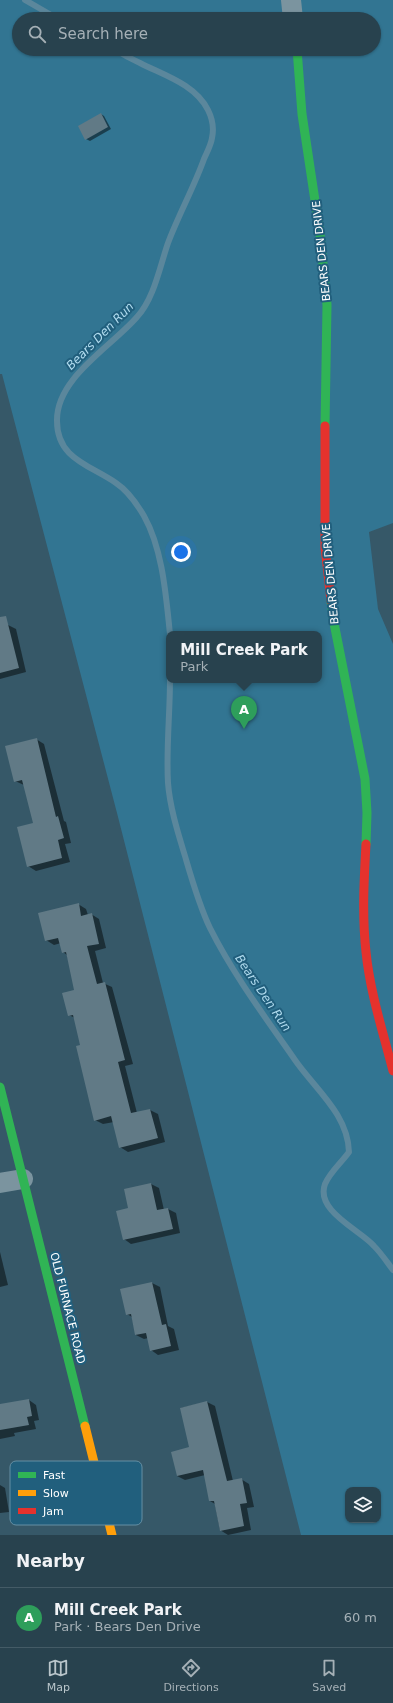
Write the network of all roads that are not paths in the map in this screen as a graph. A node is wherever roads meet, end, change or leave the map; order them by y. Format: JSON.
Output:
{"nodes":[{"id":1,"x":291,"y":0,"type":"edge"},
{"id":2,"x":292,"y":12,"type":"edge"},
{"id":3,"x":298,"y":56,"type":"edge"},
{"id":4,"x":393,"y":1071,"type":"edge"},
{"id":5,"x":0,"y":1087,"type":"edge"},
{"id":6,"x":23,"y":1179,"type":"junction"},
{"id":7,"x":0,"y":1183,"type":"edge"},
{"id":8,"x":94,"y":1461,"type":"edge"},
{"id":9,"x":110,"y":1525,"type":"edge"},
{"id":10,"x":112,"y":1535,"type":"edge"}],
"edges":[{"from":1,"to":2,"type":"street"},
{"from":3,"to":4,"type":"street","name":"BEARS DEN DRIVE"},
{"from":5,"to":6,"type":"street","name":"OLD FURNACE ROAD"},
{"from":6,"to":7,"type":"street"},
{"from":6,"to":8,"type":"street","name":"OLD FURNACE ROAD"},
{"from":9,"to":10,"type":"street","name":"OLD FURNACE ROAD"}]}
